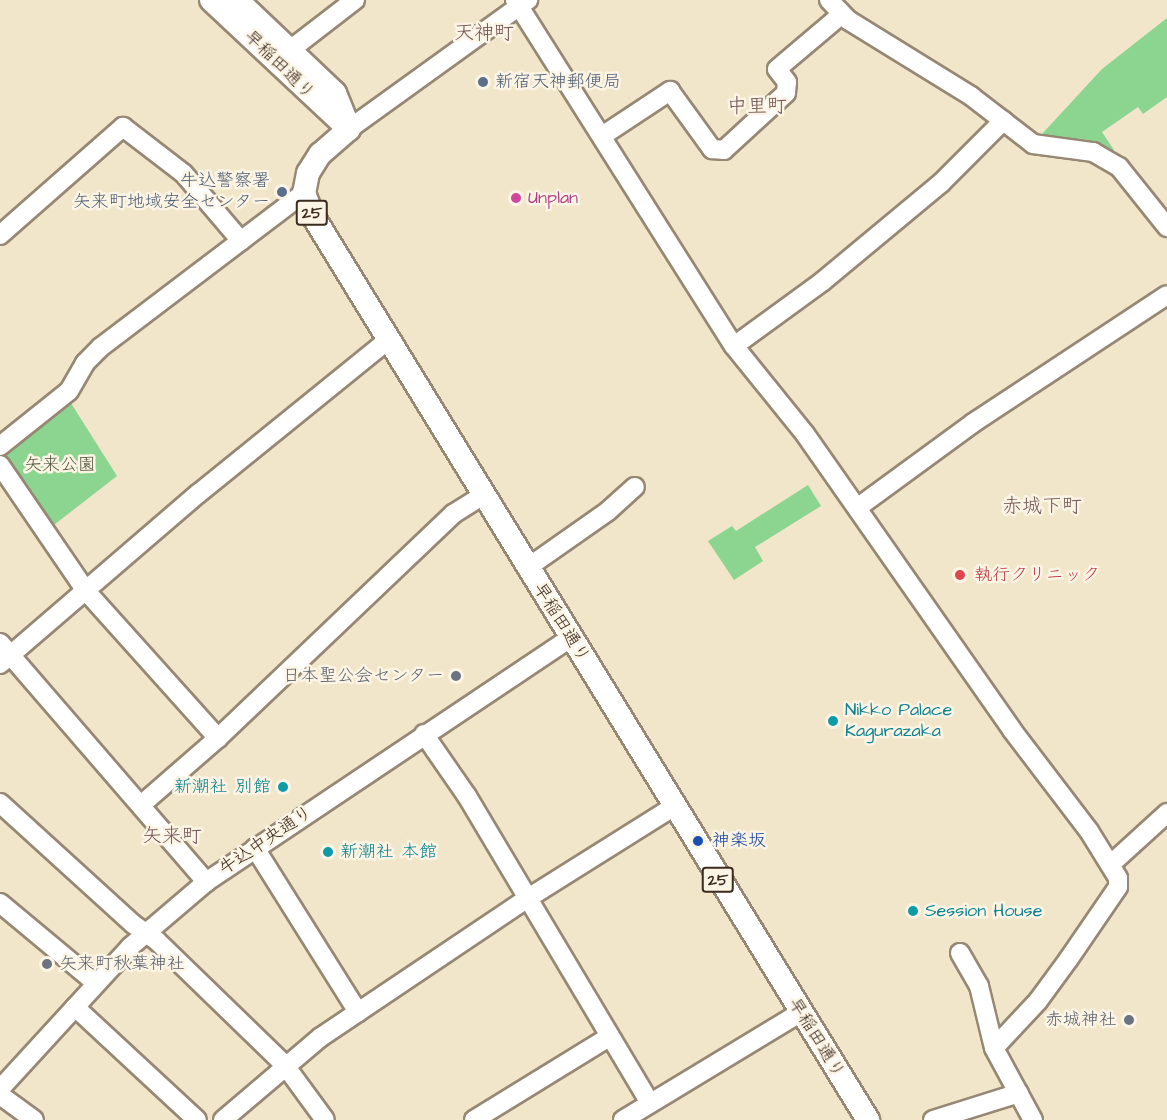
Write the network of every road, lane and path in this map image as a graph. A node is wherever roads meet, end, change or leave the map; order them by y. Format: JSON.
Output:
{"nodes":[{"id":1,"x":211,"y":0,"type":"edge"},
{"id":2,"x":237,"y":0,"type":"edge"},
{"id":3,"x":355,"y":0,"type":"edge"},
{"id":4,"x":830,"y":0,"type":"edge"},
{"id":5,"x":521,"y":2,"type":"edge"},
{"id":6,"x":842,"y":14,"type":"junction"},
{"id":7,"x":290,"y":50,"type":"junction"},
{"id":8,"x":1003,"y":121,"type":"junction"},
{"id":9,"x":349,"y":129,"type":"junction"},
{"id":10,"x":602,"y":136,"type":"junction"},
{"id":11,"x":304,"y":192,"type":"junction"},
{"id":12,"x":1167,"y":227,"type":"edge"},
{"id":13,"x":0,"y":235,"type":"edge"},
{"id":14,"x":241,"y":241,"type":"junction"},
{"id":15,"x":1167,"y":295,"type":"edge"},
{"id":16,"x":388,"y":340,"type":"junction"},
{"id":17,"x":734,"y":346,"type":"junction"},
{"id":18,"x":0,"y":446,"type":"edge"},
{"id":19,"x":0,"y":465,"type":"edge"},
{"id":20,"x":635,"y":487,"type":"dead end"},
{"id":21,"x":483,"y":495,"type":"junction"},
{"id":22,"x":857,"y":508,"type":"junction"},
{"id":23,"x":527,"y":568,"type":"junction"},
{"id":24,"x":86,"y":591,"type":"junction"},
{"id":25,"x":570,"y":638,"type":"junction"},
{"id":26,"x":3,"y":654,"type":"edge"},
{"id":27,"x":424,"y":734,"type":"junction"},
{"id":28,"x":218,"y":738,"type":"junction"},
{"id":29,"x":0,"y":803,"type":"edge"},
{"id":30,"x":141,"y":805,"type":"junction"},
{"id":31,"x":673,"y":807,"type":"junction"},
{"id":32,"x":1167,"y":813,"type":"edge"},
{"id":33,"x":255,"y":848,"type":"junction"},
{"id":34,"x":1111,"y":864,"type":"junction"},
{"id":35,"x":206,"y":882,"type":"junction"},
{"id":36,"x":528,"y":898,"type":"junction"},
{"id":37,"x":0,"y":903,"type":"edge"},
{"id":38,"x":146,"y":932,"type":"junction"},
{"id":39,"x":960,"y":953,"type":"dead end"},
{"id":40,"x":96,"y":983,"type":"junction"},
{"id":41,"x":75,"y":1007,"type":"junction"},
{"id":42,"x":358,"y":1012,"type":"junction"},
{"id":43,"x":800,"y":1013,"type":"junction"},
{"id":44,"x":609,"y":1037,"type":"junction"},
{"id":45,"x":994,"y":1048,"type":"junction"},
{"id":46,"x":284,"y":1064,"type":"junction"},
{"id":47,"x":0,"y":1089,"type":"edge"},
{"id":48,"x":1019,"y":1093,"type":"junction"},
{"id":49,"x":0,"y":1095,"type":"edge"},
{"id":50,"x":650,"y":1103,"type":"junction"},
{"id":51,"x":34,"y":1120,"type":"edge"},
{"id":52,"x":197,"y":1120,"type":"edge"},
{"id":53,"x":223,"y":1120,"type":"edge"},
{"id":54,"x":325,"y":1120,"type":"edge"},
{"id":55,"x":474,"y":1120,"type":"edge"},
{"id":56,"x":622,"y":1120,"type":"edge"},
{"id":57,"x":868,"y":1120,"type":"edge"},
{"id":58,"x":933,"y":1120,"type":"edge"},
{"id":59,"x":1033,"y":1120,"type":"edge"}],
"edges":[{"from":1,"to":9,"type":"main road","name":"早稲田通り"},
{"from":2,"to":7,"type":"main road","name":"早稲田通り"},
{"from":3,"to":7,"type":"street"},
{"from":4,"to":6,"type":"street"},
{"from":5,"to":9,"type":"street"},
{"from":5,"to":10,"type":"street"},
{"from":6,"to":8,"type":"street"},
{"from":6,"to":10,"type":"street"},
{"from":7,"to":9,"type":"main road","name":"早稲田通り"},
{"from":8,"to":12,"type":"street"},
{"from":8,"to":17,"type":"street"},
{"from":9,"to":11,"type":"main road","number":"25"},
{"from":10,"to":17,"type":"street"},
{"from":11,"to":14,"type":"street"},
{"from":11,"to":16,"type":"main road","name":"早稲田通り","number":"25"},
{"from":13,"to":14,"type":"street"},
{"from":14,"to":18,"type":"street"},
{"from":15,"to":22,"type":"street"},
{"from":16,"to":21,"type":"main road","name":"早稲田通り","number":"25"},
{"from":16,"to":24,"type":"street"},
{"from":17,"to":22,"type":"street"},
{"from":19,"to":24,"type":"street"},
{"from":20,"to":23,"type":"street"},
{"from":21,"to":23,"type":"main road","name":"早稲田通り","number":"25"},
{"from":21,"to":28,"type":"street"},
{"from":22,"to":34,"type":"street"},
{"from":23,"to":25,"type":"main road","name":"早稲田通り","number":"25"},
{"from":24,"to":26,"type":"street"},
{"from":24,"to":28,"type":"street"},
{"from":25,"to":27,"type":"street","name":"牛込中央通り"},
{"from":25,"to":31,"type":"main road","name":"早稲田通り","number":"25"},
{"from":26,"to":30,"type":"street"},
{"from":27,"to":33,"type":"street","name":"牛込中央通り"},
{"from":27,"to":36,"type":"street"},
{"from":28,"to":30,"type":"street"},
{"from":29,"to":38,"type":"street"},
{"from":30,"to":35,"type":"street"},
{"from":31,"to":36,"type":"street"},
{"from":31,"to":43,"type":"main road","name":"早稲田通り","number":"25"},
{"from":32,"to":34,"type":"street"},
{"from":33,"to":35,"type":"street","name":"牛込中央通り"},
{"from":33,"to":42,"type":"street"},
{"from":34,"to":45,"type":"street"},
{"from":35,"to":38,"type":"street","name":"牛込中央通り"},
{"from":36,"to":42,"type":"street"},
{"from":36,"to":44,"type":"street"},
{"from":37,"to":40,"type":"street"},
{"from":38,"to":40,"type":"street","name":"牛込中央通り"},
{"from":38,"to":46,"type":"street"},
{"from":39,"to":45,"type":"street"},
{"from":40,"to":41,"type":"street","name":"牛込中央通り"},
{"from":41,"to":47,"type":"street","name":"牛込中央通り"},
{"from":41,"to":52,"type":"street"},
{"from":42,"to":46,"type":"street"},
{"from":43,"to":50,"type":"street"},
{"from":43,"to":57,"type":"main road","name":"早稲田通り","number":"25"},
{"from":44,"to":50,"type":"street"},
{"from":44,"to":55,"type":"street"},
{"from":45,"to":48,"type":"street"},
{"from":46,"to":53,"type":"street"},
{"from":46,"to":54,"type":"street"},
{"from":48,"to":58,"type":"street"},
{"from":48,"to":59,"type":"street"},
{"from":49,"to":51,"type":"street"},
{"from":50,"to":56,"type":"street"}]}
